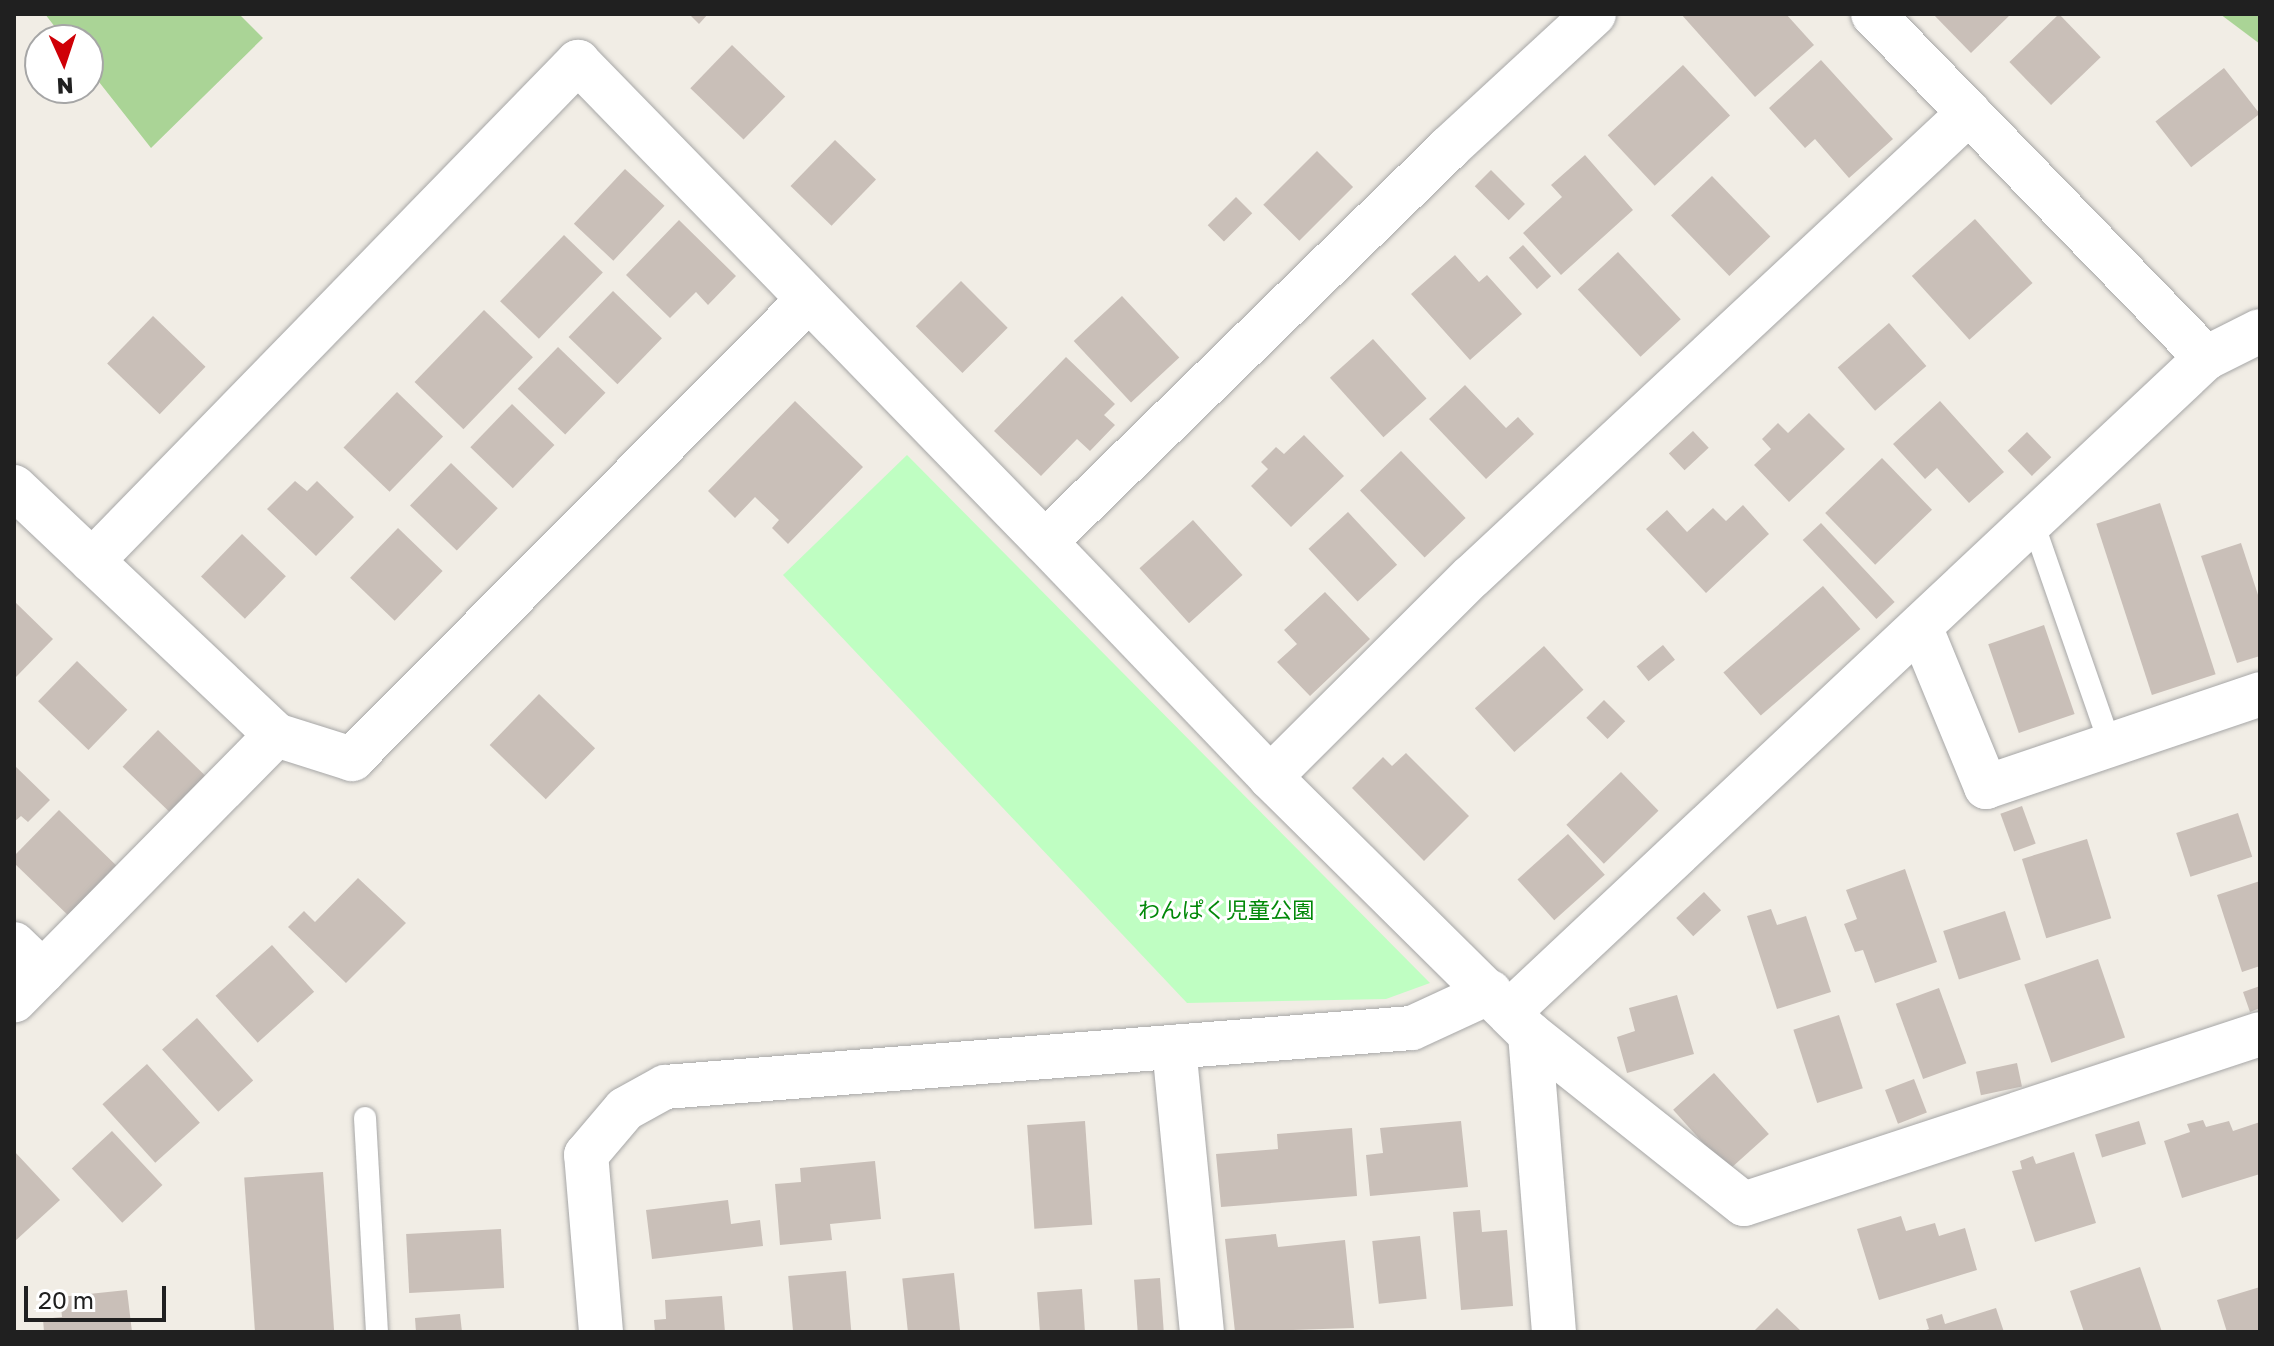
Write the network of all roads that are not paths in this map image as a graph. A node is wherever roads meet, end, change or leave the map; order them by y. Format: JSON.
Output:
{"nodes":[{"id":1,"x":1594,"y":14,"type":"edge"},
{"id":2,"x":1873,"y":14,"type":"edge"},
{"id":3,"x":1969,"y":113,"type":"junction"},
{"id":4,"x":809,"y":299,"type":"junction"},
{"id":5,"x":2260,"y":331,"type":"edge"},
{"id":6,"x":2206,"y":358,"type":"junction"},
{"id":7,"x":14,"y":487,"type":"edge"},
{"id":8,"x":2031,"y":517,"type":"junction"},
{"id":9,"x":1045,"y":542,"type":"junction"},
{"id":10,"x":92,"y":561,"type":"junction"},
{"id":11,"x":1921,"y":629,"type":"junction"},
{"id":12,"x":2260,"y":694,"type":"edge"},
{"id":13,"x":276,"y":735,"type":"junction"},
{"id":14,"x":2110,"y":744,"type":"junction"},
{"id":15,"x":1270,"y":777,"type":"junction"},
{"id":16,"x":24,"y":972,"type":"edge"},
{"id":17,"x":1509,"y":1013,"type":"junction"},
{"id":18,"x":2260,"y":1034,"type":"edge"},
{"id":19,"x":1174,"y":1047,"type":"junction"},
{"id":20,"x":365,"y":1118,"type":"dead end"},
{"id":21,"x":377,"y":1332,"type":"edge"},
{"id":22,"x":601,"y":1332,"type":"edge"},
{"id":23,"x":1202,"y":1332,"type":"edge"},
{"id":24,"x":1554,"y":1332,"type":"edge"}],
"edges":[{"from":1,"to":9,"type":"street"},
{"from":2,"to":3,"type":"street"},
{"from":3,"to":6,"type":"street"},
{"from":3,"to":15,"type":"street"},
{"from":4,"to":9,"type":"street"},
{"from":4,"to":10,"type":"street"},
{"from":4,"to":13,"type":"street"},
{"from":5,"to":6,"type":"street"},
{"from":6,"to":8,"type":"street"},
{"from":7,"to":10,"type":"street"},
{"from":8,"to":11,"type":"street"},
{"from":8,"to":14,"type":"lane"},
{"from":9,"to":15,"type":"street"},
{"from":10,"to":13,"type":"street"},
{"from":11,"to":14,"type":"street"},
{"from":11,"to":17,"type":"street"},
{"from":12,"to":14,"type":"street"},
{"from":13,"to":16,"type":"street"},
{"from":15,"to":17,"type":"street"},
{"from":17,"to":18,"type":"street"},
{"from":17,"to":19,"type":"street"},
{"from":17,"to":24,"type":"street"},
{"from":19,"to":22,"type":"street"},
{"from":19,"to":23,"type":"street"},
{"from":20,"to":21,"type":"lane"}]}
